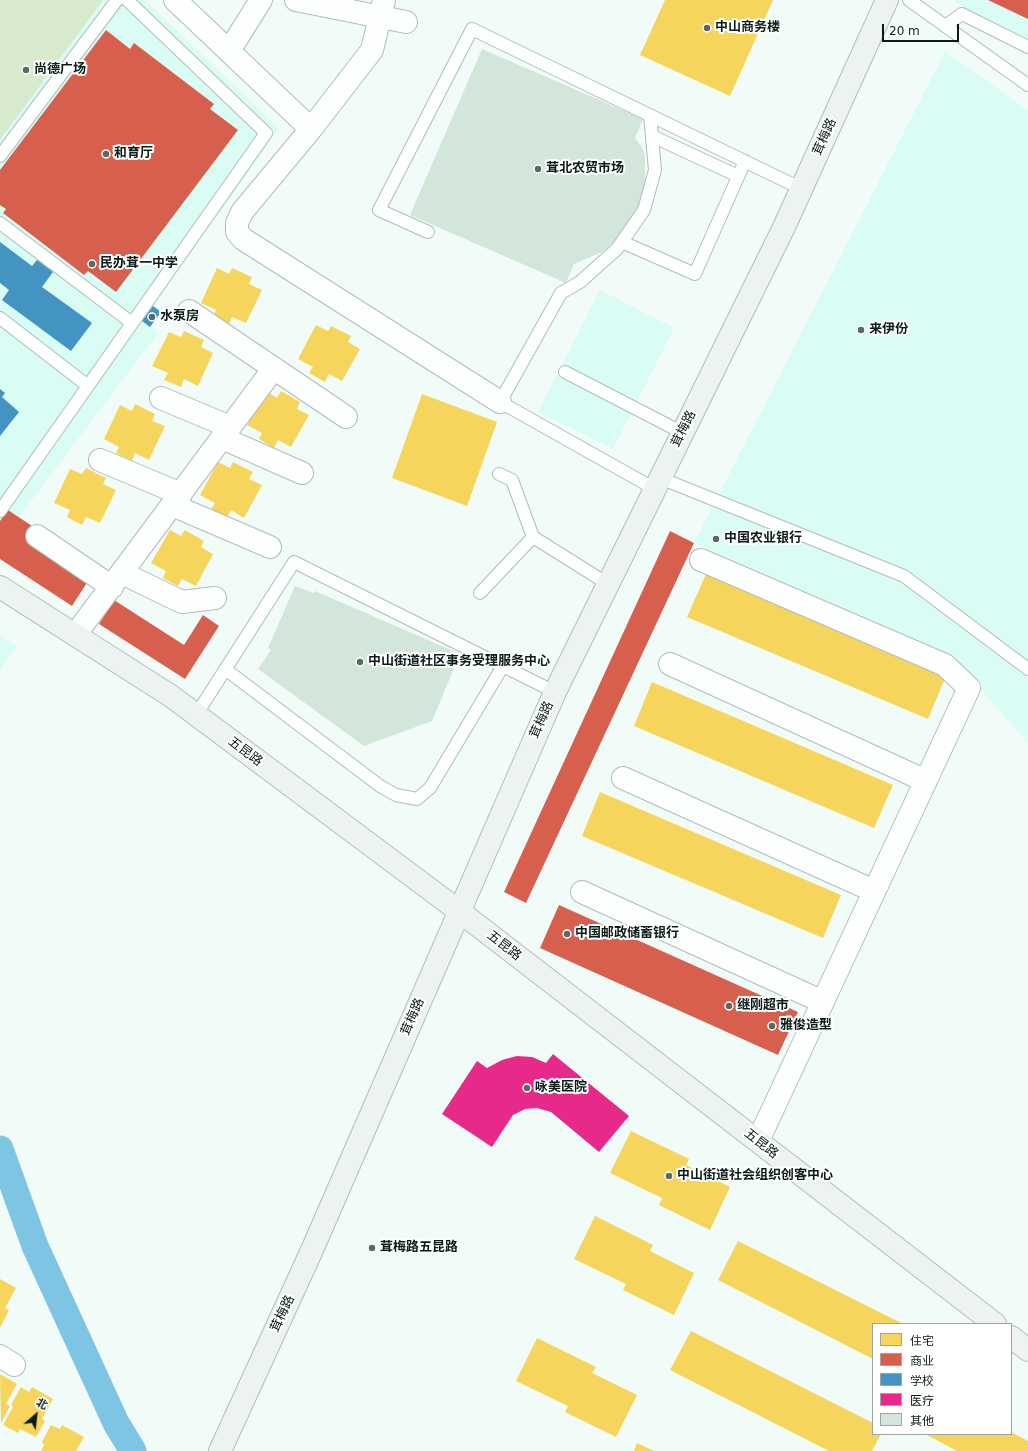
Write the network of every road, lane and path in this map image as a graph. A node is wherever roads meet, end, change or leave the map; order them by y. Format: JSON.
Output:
{"nodes":[{"id":1,"x":117,"y":0,"type":"edge"},
{"id":2,"x":127,"y":0,"type":"edge"},
{"id":3,"x":176,"y":0,"type":"edge"},
{"id":4,"x":262,"y":0,"type":"edge"},
{"id":5,"x":296,"y":0,"type":"edge"},
{"id":6,"x":887,"y":0,"type":"edge"},
{"id":7,"x":909,"y":0,"type":"edge"},
{"id":8,"x":382,"y":8,"type":"edge"},
{"id":9,"x":406,"y":22,"type":"dead end"},
{"id":10,"x":945,"y":26,"type":"junction"},
{"id":11,"x":1028,"y":47,"type":"edge"},
{"id":12,"x":229,"y":51,"type":"junction"},
{"id":13,"x":1028,"y":85,"type":"edge"},
{"id":14,"x":650,"y":116,"type":"junction"},
{"id":15,"x":311,"y":129,"type":"junction"},
{"id":16,"x":652,"y":136,"type":"junction"},
{"id":17,"x":0,"y":156,"type":"edge"},
{"id":18,"x":745,"y":161,"type":"junction"},
{"id":19,"x":738,"y":176,"type":"junction"},
{"id":20,"x":802,"y":189,"type":"junction"},
{"id":21,"x":0,"y":223,"type":"edge"},
{"id":22,"x":428,"y":232,"type":"dead end"},
{"id":23,"x":622,"y":242,"type":"junction"},
{"id":24,"x":189,"y":311,"type":"dead end"},
{"id":25,"x":0,"y":318,"type":"edge"},
{"id":26,"x":132,"y":323,"type":"junction"},
{"id":27,"x":274,"y":368,"type":"junction"},
{"id":28,"x":565,"y":372,"type":"dead end"},
{"id":29,"x":88,"y":386,"type":"junction"},
{"id":30,"x":161,"y":398,"type":"dead end"},
{"id":31,"x":500,"y":402,"type":"junction"},
{"id":32,"x":346,"y":417,"type":"dead end"},
{"id":33,"x":226,"y":432,"type":"junction"},
{"id":34,"x":683,"y":433,"type":"junction"},
{"id":35,"x":100,"y":460,"type":"dead end"},
{"id":36,"x":302,"y":473,"type":"dead end"},
{"id":37,"x":499,"y":474,"type":"dead end"},
{"id":38,"x":658,"y":484,"type":"junction"},
{"id":39,"x":176,"y":500,"type":"junction"},
{"id":40,"x":1,"y":508,"type":"edge"},
{"id":41,"x":37,"y":536,"type":"dead end"},
{"id":42,"x":533,"y":537,"type":"junction"},
{"id":43,"x":270,"y":547,"type":"dead end"},
{"id":44,"x":701,"y":560,"type":"dead end"},
{"id":45,"x":117,"y":580,"type":"junction"},
{"id":46,"x":608,"y":584,"type":"junction"},
{"id":47,"x":0,"y":587,"type":"edge"},
{"id":48,"x":480,"y":593,"type":"dead end"},
{"id":49,"x":215,"y":598,"type":"dead end"},
{"id":50,"x":75,"y":636,"type":"junction"},
{"id":51,"x":670,"y":664,"type":"dead end"},
{"id":52,"x":503,"y":666,"type":"junction"},
{"id":53,"x":225,"y":669,"type":"junction"},
{"id":54,"x":1028,"y":669,"type":"edge"},
{"id":55,"x":555,"y":692,"type":"junction"},
{"id":56,"x":196,"y":715,"type":"junction"},
{"id":57,"x":623,"y":778,"type":"dead end"},
{"id":58,"x":926,"y":781,"type":"junction"},
{"id":59,"x":874,"y":891,"type":"junction"},
{"id":60,"x":582,"y":892,"type":"dead end"},
{"id":61,"x":459,"y":911,"type":"junction"},
{"id":62,"x":823,"y":1002,"type":"junction"},
{"id":63,"x":758,"y":1142,"type":"junction"},
{"id":64,"x":994,"y":1323,"type":"edge"},
{"id":65,"x":1012,"y":1338,"type":"edge"},
{"id":66,"x":1028,"y":1350,"type":"edge"},
{"id":67,"x":220,"y":1451,"type":"edge"}],
"edges":[{"from":1,"to":17,"type":"lane"},
{"from":2,"to":26,"type":"lane"},
{"from":3,"to":12,"type":"street"},
{"from":4,"to":12,"type":"street"},
{"from":5,"to":8,"type":"street"},
{"from":6,"to":20,"type":"street","name":"茸梅路"},
{"from":7,"to":10,"type":"lane"},
{"from":8,"to":9,"type":"street"},
{"from":8,"to":15,"type":"street"},
{"from":10,"to":11,"type":"lane"},
{"from":10,"to":13,"type":"lane"},
{"from":12,"to":15,"type":"street"},
{"from":14,"to":16,"type":"lane"},
{"from":14,"to":18,"type":"lane"},
{"from":14,"to":22,"type":"lane"},
{"from":15,"to":31,"type":"street"},
{"from":16,"to":19,"type":"lane"},
{"from":16,"to":23,"type":"lane"},
{"from":18,"to":19,"type":"lane"},
{"from":18,"to":20,"type":"lane"},
{"from":19,"to":23,"type":"lane"},
{"from":20,"to":34,"type":"street","name":"茸梅路"},
{"from":21,"to":26,"type":"lane"},
{"from":23,"to":31,"type":"lane"},
{"from":24,"to":27,"type":"street"},
{"from":25,"to":29,"type":"lane"},
{"from":26,"to":29,"type":"lane"},
{"from":27,"to":32,"type":"street"},
{"from":27,"to":33,"type":"street"},
{"from":28,"to":34,"type":"lane"},
{"from":29,"to":40,"type":"lane"},
{"from":30,"to":33,"type":"street"},
{"from":31,"to":38,"type":"lane"},
{"from":33,"to":36,"type":"street"},
{"from":33,"to":39,"type":"street"},
{"from":34,"to":38,"type":"street","name":"茸梅路"},
{"from":35,"to":39,"type":"street"},
{"from":37,"to":42,"type":"lane"},
{"from":38,"to":46,"type":"street","name":"茸梅路"},
{"from":38,"to":54,"type":"lane"},
{"from":39,"to":43,"type":"street"},
{"from":39,"to":45,"type":"street"},
{"from":41,"to":45,"type":"street"},
{"from":42,"to":46,"type":"lane"},
{"from":42,"to":48,"type":"lane"},
{"from":44,"to":58,"type":"street"},
{"from":45,"to":49,"type":"street"},
{"from":45,"to":50,"type":"street"},
{"from":46,"to":55,"type":"street","name":"茸梅路"},
{"from":47,"to":50,"type":"street","name":"五昆路"},
{"from":50,"to":56,"type":"street","name":"五昆路"},
{"from":51,"to":58,"type":"street"},
{"from":52,"to":53,"type":"lane"},
{"from":52,"to":53,"type":"lane"},
{"from":52,"to":55,"type":"lane"},
{"from":53,"to":56,"type":"lane"},
{"from":55,"to":61,"type":"street","name":"茸梅路"},
{"from":56,"to":61,"type":"street","name":"五昆路"},
{"from":57,"to":59,"type":"street"},
{"from":58,"to":59,"type":"street"},
{"from":59,"to":62,"type":"street"},
{"from":60,"to":62,"type":"street"},
{"from":61,"to":63,"type":"street","name":"五昆路"},
{"from":61,"to":67,"type":"street","name":"茸梅路"},
{"from":62,"to":63,"type":"street"},
{"from":63,"to":64,"type":"street","name":"五昆路"},
{"from":65,"to":66,"type":"street"}]}
